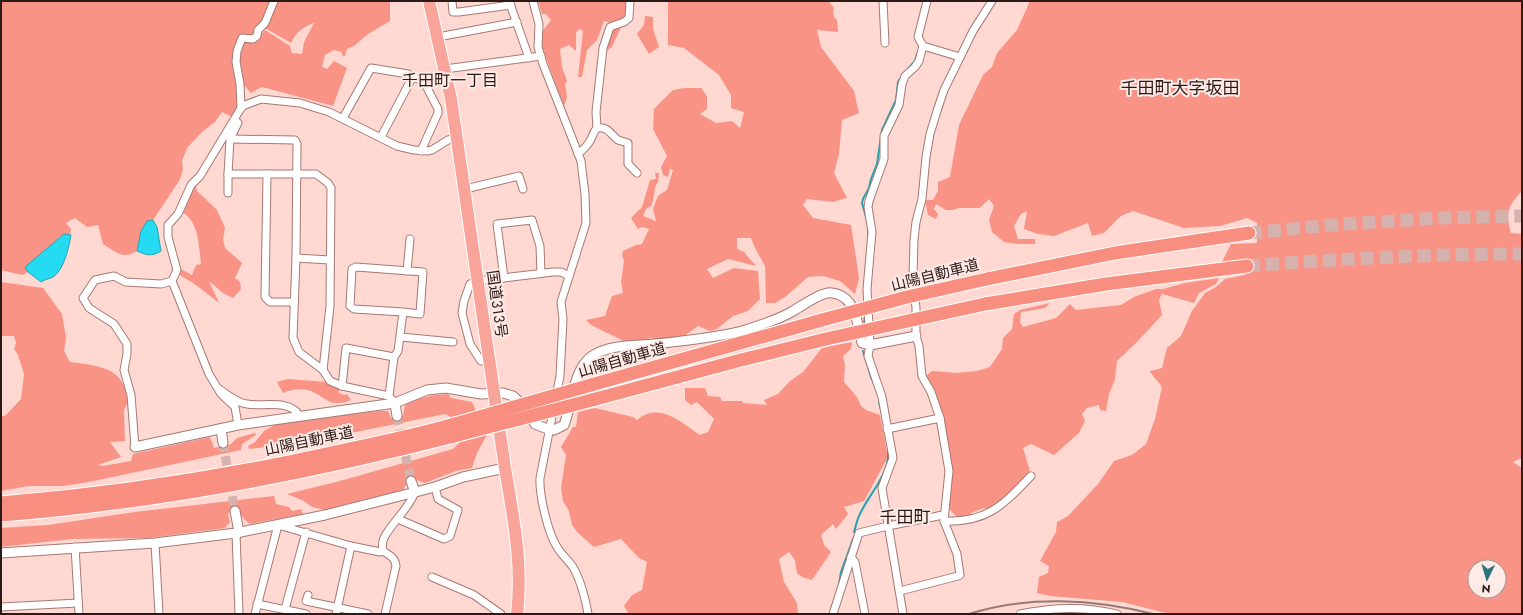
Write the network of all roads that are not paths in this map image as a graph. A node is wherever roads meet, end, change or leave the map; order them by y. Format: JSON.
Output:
{"nodes":[{"id":1,"x":274,"y":1,"type":"edge"},
{"id":2,"x":429,"y":1,"type":"edge"},
{"id":3,"x":452,"y":1,"type":"edge"},
{"id":4,"x":533,"y":1,"type":"edge"},
{"id":5,"x":630,"y":1,"type":"edge"},
{"id":6,"x":882,"y":1,"type":"edge"},
{"id":7,"x":927,"y":1,"type":"edge"},
{"id":8,"x":992,"y":1,"type":"edge"},
{"id":9,"x":510,"y":3,"type":"edge"},
{"id":10,"x":517,"y":22,"type":"junction"},
{"id":11,"x":438,"y":37,"type":"junction"},
{"id":12,"x":885,"y":43,"type":"dead end"},
{"id":13,"x":923,"y":46,"type":"junction"},
{"id":14,"x":541,"y":56,"type":"junction"},
{"id":15,"x":960,"y":57,"type":"junction"},
{"id":16,"x":529,"y":58,"type":"junction"},
{"id":17,"x":445,"y":69,"type":"junction"},
{"id":18,"x":413,"y":76,"type":"junction"},
{"id":19,"x":241,"y":108,"type":"junction"},
{"id":20,"x":343,"y":118,"type":"junction"},
{"id":21,"x":235,"y":120,"type":"junction"},
{"id":22,"x":596,"y":128,"type":"junction"},
{"id":23,"x":381,"y":137,"type":"junction"},
{"id":24,"x":457,"y":138,"type":"junction"},
{"id":25,"x":230,"y":139,"type":"junction"},
{"id":26,"x":421,"y":151,"type":"junction"},
{"id":27,"x":578,"y":154,"type":"junction"},
{"id":28,"x":637,"y":173,"type":"dead end"},
{"id":29,"x":228,"y":174,"type":"junction"},
{"id":30,"x":267,"y":174,"type":"junction"},
{"id":31,"x":297,"y":174,"type":"junction"},
{"id":32,"x":465,"y":189,"type":"junction"},
{"id":33,"x":523,"y":189,"type":"dead end"},
{"id":34,"x":228,"y":193,"type":"dead end"},
{"id":35,"x":1249,"y":233,"type":"tunnel mouth"},
{"id":36,"x":410,"y":239,"type":"dead end"},
{"id":37,"x":296,"y":258,"type":"junction"},
{"id":38,"x":330,"y":260,"type":"junction"},
{"id":39,"x":1247,"y":266,"type":"tunnel mouth"},
{"id":40,"x":407,"y":271,"type":"junction"},
{"id":41,"x":541,"y":273,"type":"junction"},
{"id":42,"x":569,"y":276,"type":"junction"},
{"id":43,"x":504,"y":278,"type":"junction"},
{"id":44,"x":172,"y":281,"type":"junction"},
{"id":45,"x":478,"y":281,"type":"junction"},
{"id":46,"x":294,"y":302,"type":"junction"},
{"id":47,"x":403,"y":312,"type":"junction"},
{"id":48,"x":916,"y":336,"type":"junction"},
{"id":49,"x":400,"y":337,"type":"junction"},
{"id":50,"x":453,"y":342,"type":"dead end"},
{"id":51,"x":870,"y":345,"type":"junction"},
{"id":52,"x":394,"y":357,"type":"junction"},
{"id":53,"x":489,"y":361,"type":"junction"},
{"id":54,"x":323,"y":370,"type":"junction"},
{"id":55,"x":342,"y":386,"type":"junction"},
{"id":56,"x":217,"y":388,"type":"junction"},
{"id":57,"x":494,"y":394,"type":"junction"},
{"id":58,"x":392,"y":399,"type":"junction"},
{"id":59,"x":299,"y":415,"type":"junction"},
{"id":60,"x":397,"y":416,"type":"tunnel mouth"},
{"id":61,"x":940,"y":418,"type":"junction"},
{"id":62,"x":238,"y":425,"type":"junction"},
{"id":63,"x":221,"y":429,"type":"junction"},
{"id":64,"x":887,"y":429,"type":"junction"},
{"id":65,"x":454,"y":430,"type":"junction"},
{"id":66,"x":550,"y":430,"type":"junction"},
{"id":67,"x":223,"y":443,"type":"tunnel mouth"},
{"id":68,"x":135,"y":447,"type":"joint"},
{"id":69,"x":505,"y":468,"type":"junction"},
{"id":70,"x":1031,"y":476,"type":"dead end"},
{"id":71,"x":411,"y":481,"type":"tunnel mouth"},
{"id":72,"x":435,"y":487,"type":"junction"},
{"id":73,"x":414,"y":492,"type":"junction"},
{"id":74,"x":1,"y":503,"type":"edge"},
{"id":75,"x":235,"y":511,"type":"tunnel mouth"},
{"id":76,"x":1,"y":515,"type":"edge"},
{"id":77,"x":944,"y":518,"type":"junction"},
{"id":78,"x":398,"y":519,"type":"junction"},
{"id":79,"x":278,"y":525,"type":"junction"},
{"id":80,"x":888,"y":526,"type":"junction"},
{"id":81,"x":237,"y":532,"type":"junction"},
{"id":82,"x":306,"y":532,"type":"junction"},
{"id":83,"x":156,"y":543,"type":"junction"},
{"id":84,"x":351,"y":546,"type":"junction"},
{"id":85,"x":76,"y":547,"type":"junction"},
{"id":86,"x":382,"y":551,"type":"junction"},
{"id":87,"x":3,"y":554,"type":"edge"},
{"id":88,"x":851,"y":557,"type":"junction"},
{"id":89,"x":432,"y":577,"type":"dead end"},
{"id":90,"x":900,"y":591,"type":"junction"},
{"id":91,"x":308,"y":595,"type":"dead end"},
{"id":92,"x":78,"y":603,"type":"junction"},
{"id":93,"x":258,"y":604,"type":"junction"},
{"id":94,"x":1,"y":607,"type":"edge"},
{"id":95,"x":285,"y":609,"type":"junction"},
{"id":96,"x":337,"y":611,"type":"edge"},
{"id":97,"x":1056,"y":611,"type":"edge"},
{"id":98,"x":901,"y":613,"type":"edge"},
{"id":99,"x":1107,"y":613,"type":"edge"},
{"id":100,"x":79,"y":614,"type":"edge"},
{"id":101,"x":159,"y":614,"type":"edge"},
{"id":102,"x":239,"y":614,"type":"edge"},
{"id":103,"x":255,"y":614,"type":"edge"},
{"id":104,"x":306,"y":614,"type":"edge"},
{"id":105,"x":368,"y":614,"type":"edge"},
{"id":106,"x":385,"y":614,"type":"edge"},
{"id":107,"x":501,"y":614,"type":"edge"},
{"id":108,"x":516,"y":614,"type":"edge"},
{"id":109,"x":588,"y":614,"type":"edge"},
{"id":110,"x":833,"y":614,"type":"edge"},
{"id":111,"x":865,"y":614,"type":"edge"},
{"id":112,"x":1020,"y":614,"type":"edge"},
{"id":113,"x":1117,"y":614,"type":"edge"}],
"edges":[{"from":1,"to":19,"type":"street"},
{"from":2,"to":11,"type":"highway","name":"国道313号"},
{"from":3,"to":9,"type":"street"},
{"from":4,"to":14,"type":"street"},
{"from":5,"to":22,"type":"street"},
{"from":6,"to":12,"type":"street"},
{"from":7,"to":13,"type":"street"},
{"from":8,"to":15,"type":"street"},
{"from":9,"to":10,"type":"street"},
{"from":10,"to":11,"type":"street"},
{"from":10,"to":16,"type":"street"},
{"from":11,"to":17,"type":"highway","name":"国道313号"},
{"from":13,"to":15,"type":"street"},
{"from":13,"to":51,"type":"street"},
{"from":14,"to":16,"type":"street"},
{"from":14,"to":27,"type":"street"},
{"from":15,"to":48,"type":"street"},
{"from":16,"to":17,"type":"street"},
{"from":17,"to":24,"type":"highway","name":"国道313号"},
{"from":18,"to":20,"type":"street"},
{"from":18,"to":23,"type":"street"},
{"from":18,"to":26,"type":"street"},
{"from":19,"to":20,"type":"street"},
{"from":19,"to":21,"type":"street"},
{"from":20,"to":23,"type":"street"},
{"from":21,"to":25,"type":"street"},
{"from":21,"to":44,"type":"street"},
{"from":22,"to":27,"type":"street"},
{"from":22,"to":28,"type":"street"},
{"from":23,"to":26,"type":"street"},
{"from":24,"to":26,"type":"street"},
{"from":24,"to":32,"type":"highway","name":"国道313号"},
{"from":25,"to":29,"type":"street"},
{"from":25,"to":31,"type":"street"},
{"from":27,"to":42,"type":"street"},
{"from":29,"to":30,"type":"street"},
{"from":29,"to":34,"type":"street"},
{"from":30,"to":31,"type":"street"},
{"from":30,"to":46,"type":"street"},
{"from":31,"to":37,"type":"street"},
{"from":31,"to":38,"type":"street"},
{"from":32,"to":33,"type":"street"},
{"from":32,"to":45,"type":"highway","name":"国道313号"},
{"from":35,"to":65,"type":"highway","name":"山陽自動車道","bridge":true},
{"from":36,"to":40,"type":"street"},
{"from":37,"to":38,"type":"street"},
{"from":37,"to":46,"type":"street"},
{"from":38,"to":54,"type":"street"},
{"from":39,"to":65,"type":"highway","name":"山陽自動車道","bridge":true},
{"from":40,"to":47,"type":"street"},
{"from":40,"to":47,"type":"street"},
{"from":41,"to":42,"type":"street"},
{"from":41,"to":43,"type":"street"},
{"from":41,"to":43,"type":"street"},
{"from":42,"to":66,"type":"street"},
{"from":43,"to":45,"type":"street"},
{"from":44,"to":56,"type":"street"},
{"from":44,"to":68,"type":"street"},
{"from":45,"to":53,"type":"highway","name":"国道313号"},
{"from":45,"to":53,"type":"street"},
{"from":46,"to":54,"type":"street"},
{"from":47,"to":49,"type":"street"},
{"from":48,"to":51,"type":"street"},
{"from":48,"to":61,"type":"street"},
{"from":49,"to":50,"type":"street"},
{"from":49,"to":52,"type":"street"},
{"from":51,"to":64,"type":"street"},
{"from":51,"to":66,"type":"street"},
{"from":52,"to":55,"type":"street"},
{"from":52,"to":58,"type":"street"},
{"from":53,"to":57,"type":"highway","name":"国道313号"},
{"from":54,"to":55,"type":"street"},
{"from":55,"to":58,"type":"street"},
{"from":56,"to":59,"type":"street"},
{"from":56,"to":62,"type":"street"},
{"from":57,"to":58,"type":"street"},
{"from":57,"to":66,"type":"street"},
{"from":57,"to":69,"type":"highway","name":"国道313号"},
{"from":58,"to":59,"type":"street"},
{"from":58,"to":60,"type":"street"},
{"from":59,"to":62,"type":"street"},
{"from":61,"to":64,"type":"street"},
{"from":61,"to":77,"type":"street"},
{"from":62,"to":63,"type":"street"},
{"from":63,"to":67,"type":"street"},
{"from":63,"to":68,"type":"street"},
{"from":64,"to":80,"type":"street"},
{"from":65,"to":74,"type":"highway","name":"山陽自動車道"},
{"from":65,"to":76,"type":"highway","name":"山陽自動車道"},
{"from":66,"to":109,"type":"street"},
{"from":69,"to":72,"type":"street"},
{"from":69,"to":108,"type":"highway","name":"国道313号"},
{"from":70,"to":77,"type":"street"},
{"from":71,"to":73,"type":"street"},
{"from":72,"to":73,"type":"street"},
{"from":72,"to":78,"type":"street"},
{"from":73,"to":78,"type":"street"},
{"from":73,"to":79,"type":"street"},
{"from":75,"to":81,"type":"street"},
{"from":77,"to":80,"type":"street"},
{"from":77,"to":90,"type":"street"},
{"from":78,"to":86,"type":"street"},
{"from":79,"to":81,"type":"street"},
{"from":79,"to":82,"type":"street"},
{"from":79,"to":93,"type":"street"},
{"from":80,"to":88,"type":"street"},
{"from":80,"to":90,"type":"street"},
{"from":81,"to":83,"type":"street"},
{"from":81,"to":102,"type":"street"},
{"from":82,"to":84,"type":"street"},
{"from":82,"to":95,"type":"street"},
{"from":83,"to":85,"type":"street"},
{"from":83,"to":101,"type":"street"},
{"from":84,"to":86,"type":"street"},
{"from":84,"to":96,"type":"street"},
{"from":85,"to":87,"type":"street"},
{"from":85,"to":92,"type":"street"},
{"from":86,"to":106,"type":"street"},
{"from":88,"to":110,"type":"street"},
{"from":88,"to":111,"type":"street"},
{"from":89,"to":107,"type":"street"},
{"from":90,"to":98,"type":"street"},
{"from":91,"to":96,"type":"street"},
{"from":92,"to":94,"type":"street"},
{"from":92,"to":100,"type":"street"},
{"from":93,"to":95,"type":"street"},
{"from":93,"to":103,"type":"street"},
{"from":95,"to":104,"type":"street"},
{"from":96,"to":105,"type":"street"},
{"from":97,"to":99,"type":"street"},
{"from":97,"to":112,"type":"street"},
{"from":99,"to":113,"type":"street"}]}
